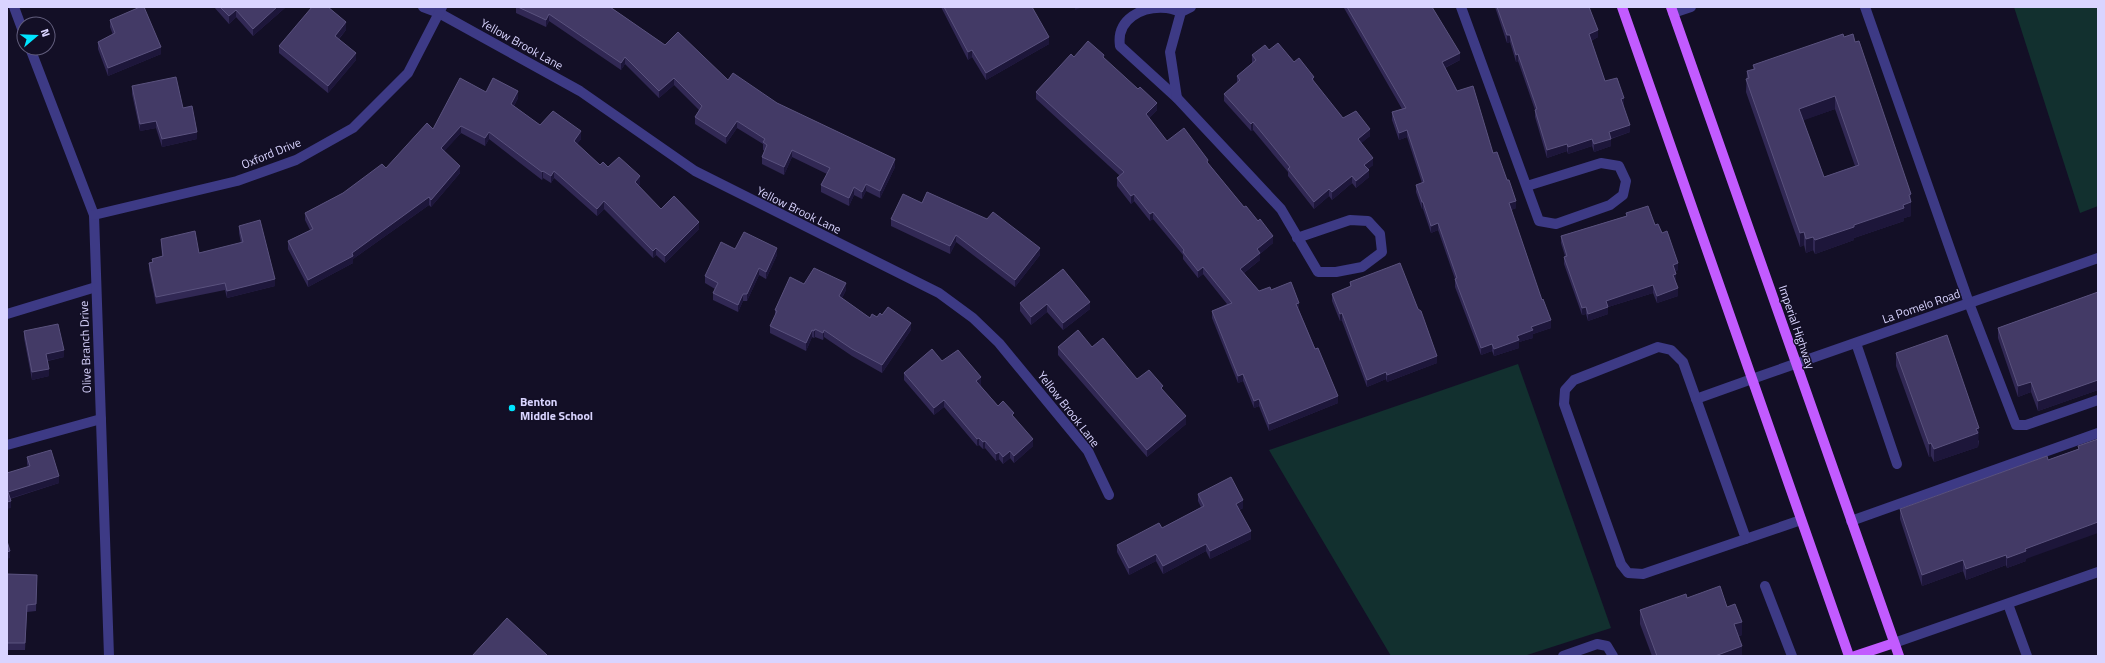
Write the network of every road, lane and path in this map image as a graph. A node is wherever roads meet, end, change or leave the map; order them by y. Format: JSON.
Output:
{"nodes":[{"id":1,"x":423,"y":7,"type":"edge"},
{"id":2,"x":1190,"y":7,"type":"edge"},
{"id":3,"x":1461,"y":7,"type":"edge"},
{"id":4,"x":1622,"y":7,"type":"edge"},
{"id":5,"x":1690,"y":7,"type":"edge"},
{"id":6,"x":1865,"y":7,"type":"edge"},
{"id":7,"x":440,"y":10,"type":"edge"},
{"id":8,"x":1672,"y":10,"type":"edge"},
{"id":9,"x":1181,"y":12,"type":"junction"},
{"id":10,"x":33,"y":56,"type":"edge"},
{"id":11,"x":1177,"y":98,"type":"junction"},
{"id":12,"x":1527,"y":186,"type":"junction"},
{"id":13,"x":94,"y":215,"type":"junction"},
{"id":14,"x":1297,"y":238,"type":"junction"},
{"id":15,"x":2098,"y":258,"type":"edge"},
{"id":16,"x":96,"y":287,"type":"junction"},
{"id":17,"x":1969,"y":303,"type":"junction"},
{"id":18,"x":7,"y":314,"type":"edge"},
{"id":19,"x":1856,"y":343,"type":"junction"},
{"id":20,"x":1796,"y":363,"type":"junction"},
{"id":21,"x":1752,"y":378,"type":"junction"},
{"id":22,"x":1696,"y":399,"type":"junction"},
{"id":23,"x":2098,"y":400,"type":"edge"},
{"id":24,"x":101,"y":419,"type":"junction"},
{"id":25,"x":2098,"y":434,"type":"edge"},
{"id":26,"x":7,"y":445,"type":"edge"},
{"id":27,"x":1897,"y":464,"type":"dead end"},
{"id":28,"x":1109,"y":495,"type":"dead end"},
{"id":29,"x":1801,"y":520,"type":"junction"},
{"id":30,"x":1851,"y":521,"type":"junction"},
{"id":31,"x":1746,"y":539,"type":"junction"},
{"id":32,"x":2098,"y":572,"type":"edge"},
{"id":33,"x":1765,"y":586,"type":"dead end"},
{"id":34,"x":2008,"y":604,"type":"junction"},
{"id":35,"x":1894,"y":644,"type":"junction"},
{"id":36,"x":109,"y":656,"type":"edge"},
{"id":37,"x":1563,"y":656,"type":"edge"},
{"id":38,"x":1613,"y":656,"type":"edge"},
{"id":39,"x":1792,"y":656,"type":"edge"},
{"id":40,"x":1849,"y":656,"type":"edge"},
{"id":41,"x":1855,"y":656,"type":"edge"},
{"id":42,"x":1899,"y":656,"type":"edge"},
{"id":43,"x":2027,"y":656,"type":"edge"}],
"edges":[{"from":1,"to":7,"type":"street","name":"Yellow Brook Lane"},
{"from":2,"to":9,"type":"street"},
{"from":3,"to":12,"type":"street"},
{"from":4,"to":21,"type":"main road"},
{"from":5,"to":8,"type":"street"},
{"from":6,"to":17,"type":"street"},
{"from":7,"to":13,"type":"street","name":"Oxford Drive"},
{"from":7,"to":28,"type":"street","name":"Yellow Brook Lane"},
{"from":8,"to":20,"type":"main road","name":"Imperial Highway"},
{"from":9,"to":11,"type":"street"},
{"from":9,"to":11,"type":"street"},
{"from":10,"to":13,"type":"street","name":"Olive Branch Drive"},
{"from":11,"to":14,"type":"street"},
{"from":12,"to":12,"type":"street"},
{"from":13,"to":16,"type":"street","name":"Olive Branch Drive"},
{"from":14,"to":14,"type":"street"},
{"from":15,"to":17,"type":"street","name":"La Pomelo Road"},
{"from":16,"to":18,"type":"street"},
{"from":16,"to":24,"type":"street","name":"Olive Branch Drive"},
{"from":17,"to":19,"type":"street","name":"La Pomelo Road"},
{"from":17,"to":23,"type":"street"},
{"from":19,"to":20,"type":"street","name":"La Pomelo Road"},
{"from":19,"to":27,"type":"street"},
{"from":20,"to":21,"type":"street","name":"La Pomelo Road"},
{"from":20,"to":30,"type":"main road","name":"Imperial Highway"},
{"from":21,"to":22,"type":"street","name":"La Pomelo Road"},
{"from":21,"to":29,"type":"main road"},
{"from":22,"to":31,"type":"street"},
{"from":22,"to":31,"type":"street"},
{"from":24,"to":26,"type":"street"},
{"from":24,"to":36,"type":"street","name":"Olive Branch Drive"},
{"from":25,"to":30,"type":"street"},
{"from":29,"to":31,"type":"street"},
{"from":29,"to":40,"type":"main road"},
{"from":30,"to":35,"type":"main road","name":"Imperial Highway"},
{"from":32,"to":34,"type":"street"},
{"from":33,"to":39,"type":"street"},
{"from":34,"to":35,"type":"street"},
{"from":34,"to":43,"type":"street"},
{"from":35,"to":41,"type":"main road"},
{"from":35,"to":42,"type":"main road","name":"Imperial Highway"},
{"from":37,"to":38,"type":"street"}]}
